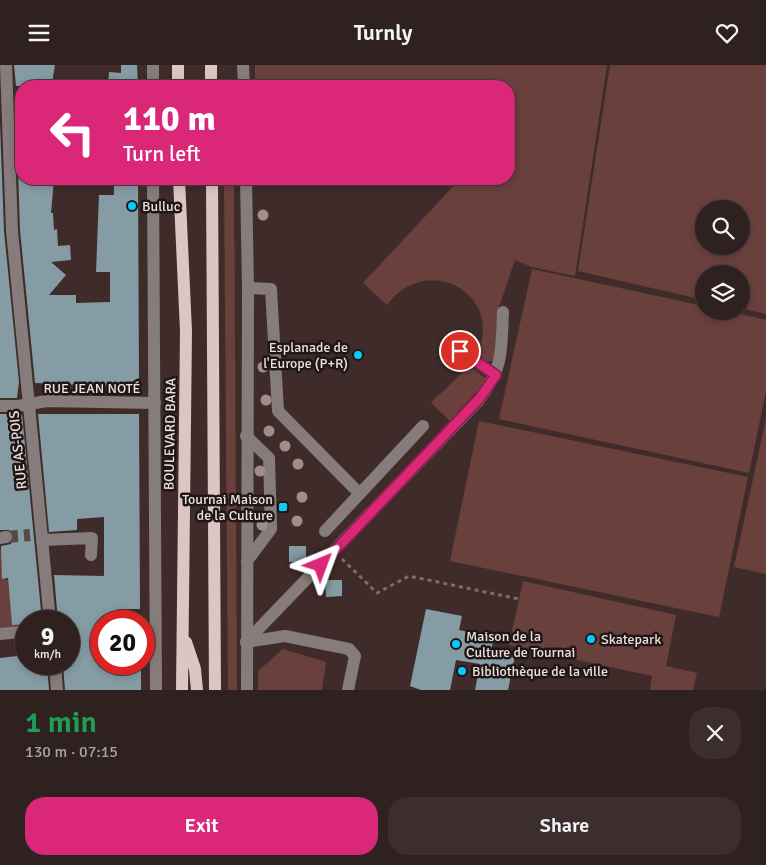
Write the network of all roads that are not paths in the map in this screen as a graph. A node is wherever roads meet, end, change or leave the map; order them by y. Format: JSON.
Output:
{"nodes":[{"id":1,"x":6,"y":65,"type":"edge"},
{"id":2,"x":153,"y":65,"type":"edge"},
{"id":3,"x":178,"y":65,"type":"edge"},
{"id":4,"x":211,"y":65,"type":"edge"},
{"id":5,"x":243,"y":65,"type":"edge"},
{"id":6,"x":153,"y":80,"type":"edge"},
{"id":7,"x":178,"y":80,"type":"edge"},
{"id":8,"x":211,"y":80,"type":"edge"},
{"id":9,"x":244,"y":80,"type":"edge"},
{"id":10,"x":154,"y":185,"type":"edge"},
{"id":11,"x":178,"y":185,"type":"edge"},
{"id":12,"x":212,"y":185,"type":"edge"},
{"id":13,"x":246,"y":185,"type":"edge"},
{"id":14,"x":248,"y":288,"type":"junction"},
{"id":15,"x":504,"y":312,"type":"dead end"},
{"id":16,"x":460,"y":351,"type":"dead end"},
{"id":17,"x":496,"y":375,"type":"junction"},
{"id":18,"x":154,"y":403,"type":"junction"},
{"id":19,"x":28,"y":404,"type":"junction"},
{"id":20,"x":0,"y":407,"type":"edge"},
{"id":21,"x":423,"y":426,"type":"dead end"},
{"id":22,"x":246,"y":436,"type":"junction"},
{"id":23,"x":359,"y":493,"type":"junction"},
{"id":24,"x":325,"y":531,"type":"dead end"},
{"id":25,"x":38,"y":537,"type":"junction"},
{"id":26,"x":91,"y":555,"type":"dead end"},
{"id":27,"x":246,"y":561,"type":"junction"},
{"id":28,"x":48,"y":610,"type":"edge"},
{"id":29,"x":15,"y":632,"type":"edge"},
{"id":30,"x":182,"y":632,"type":"junction"},
{"id":31,"x":0,"y":634,"type":"edge"},
{"id":32,"x":246,"y":642,"type":"junction"},
{"id":33,"x":55,"y":675,"type":"edge"},
{"id":34,"x":57,"y":690,"type":"edge"},
{"id":35,"x":156,"y":690,"type":"edge"},
{"id":36,"x":182,"y":690,"type":"edge"},
{"id":37,"x":197,"y":690,"type":"edge"},
{"id":38,"x":215,"y":690,"type":"edge"},
{"id":39,"x":246,"y":690,"type":"edge"},
{"id":40,"x":348,"y":690,"type":"edge"}],
"edges":[{"from":1,"to":19,"type":"street","name":"RUE AS-POIS"},
{"from":2,"to":6,"type":"street"},
{"from":3,"to":7,"type":"main road"},
{"from":4,"to":8,"type":"main road"},
{"from":5,"to":9,"type":"street"},
{"from":10,"to":18,"type":"street","name":"BOULEVARD BARA"},
{"from":11,"to":30,"type":"main road","name":"BOULEVARD BARA"},
{"from":12,"to":38,"type":"main road"},
{"from":13,"to":14,"type":"street"},
{"from":14,"to":22,"type":"street"},
{"from":14,"to":23,"type":"street"},
{"from":15,"to":17,"type":"street"},
{"from":16,"to":17,"type":"street"},
{"from":17,"to":32,"type":"street"},
{"from":18,"to":19,"type":"street","name":"RUE JEAN NOTÉ"},
{"from":18,"to":35,"type":"street","name":"BOULEVARD BARA"},
{"from":19,"to":20,"type":"street","name":"RUE JEAN NOTÉ"},
{"from":19,"to":25,"type":"street","name":"RUE AS-POIS"},
{"from":21,"to":23,"type":"street"},
{"from":22,"to":27,"type":"street"},
{"from":22,"to":27,"type":"street"},
{"from":23,"to":24,"type":"street"},
{"from":25,"to":26,"type":"street"},
{"from":25,"to":28,"type":"street","name":"RUE AS-POIS"},
{"from":27,"to":32,"type":"street"},
{"from":29,"to":31,"type":"street"},
{"from":30,"to":36,"type":"main road","name":"BOULEVARD BARA"},
{"from":30,"to":37,"type":"main road"},
{"from":32,"to":39,"type":"street"},
{"from":32,"to":40,"type":"street"},
{"from":33,"to":34,"type":"street"}]}
